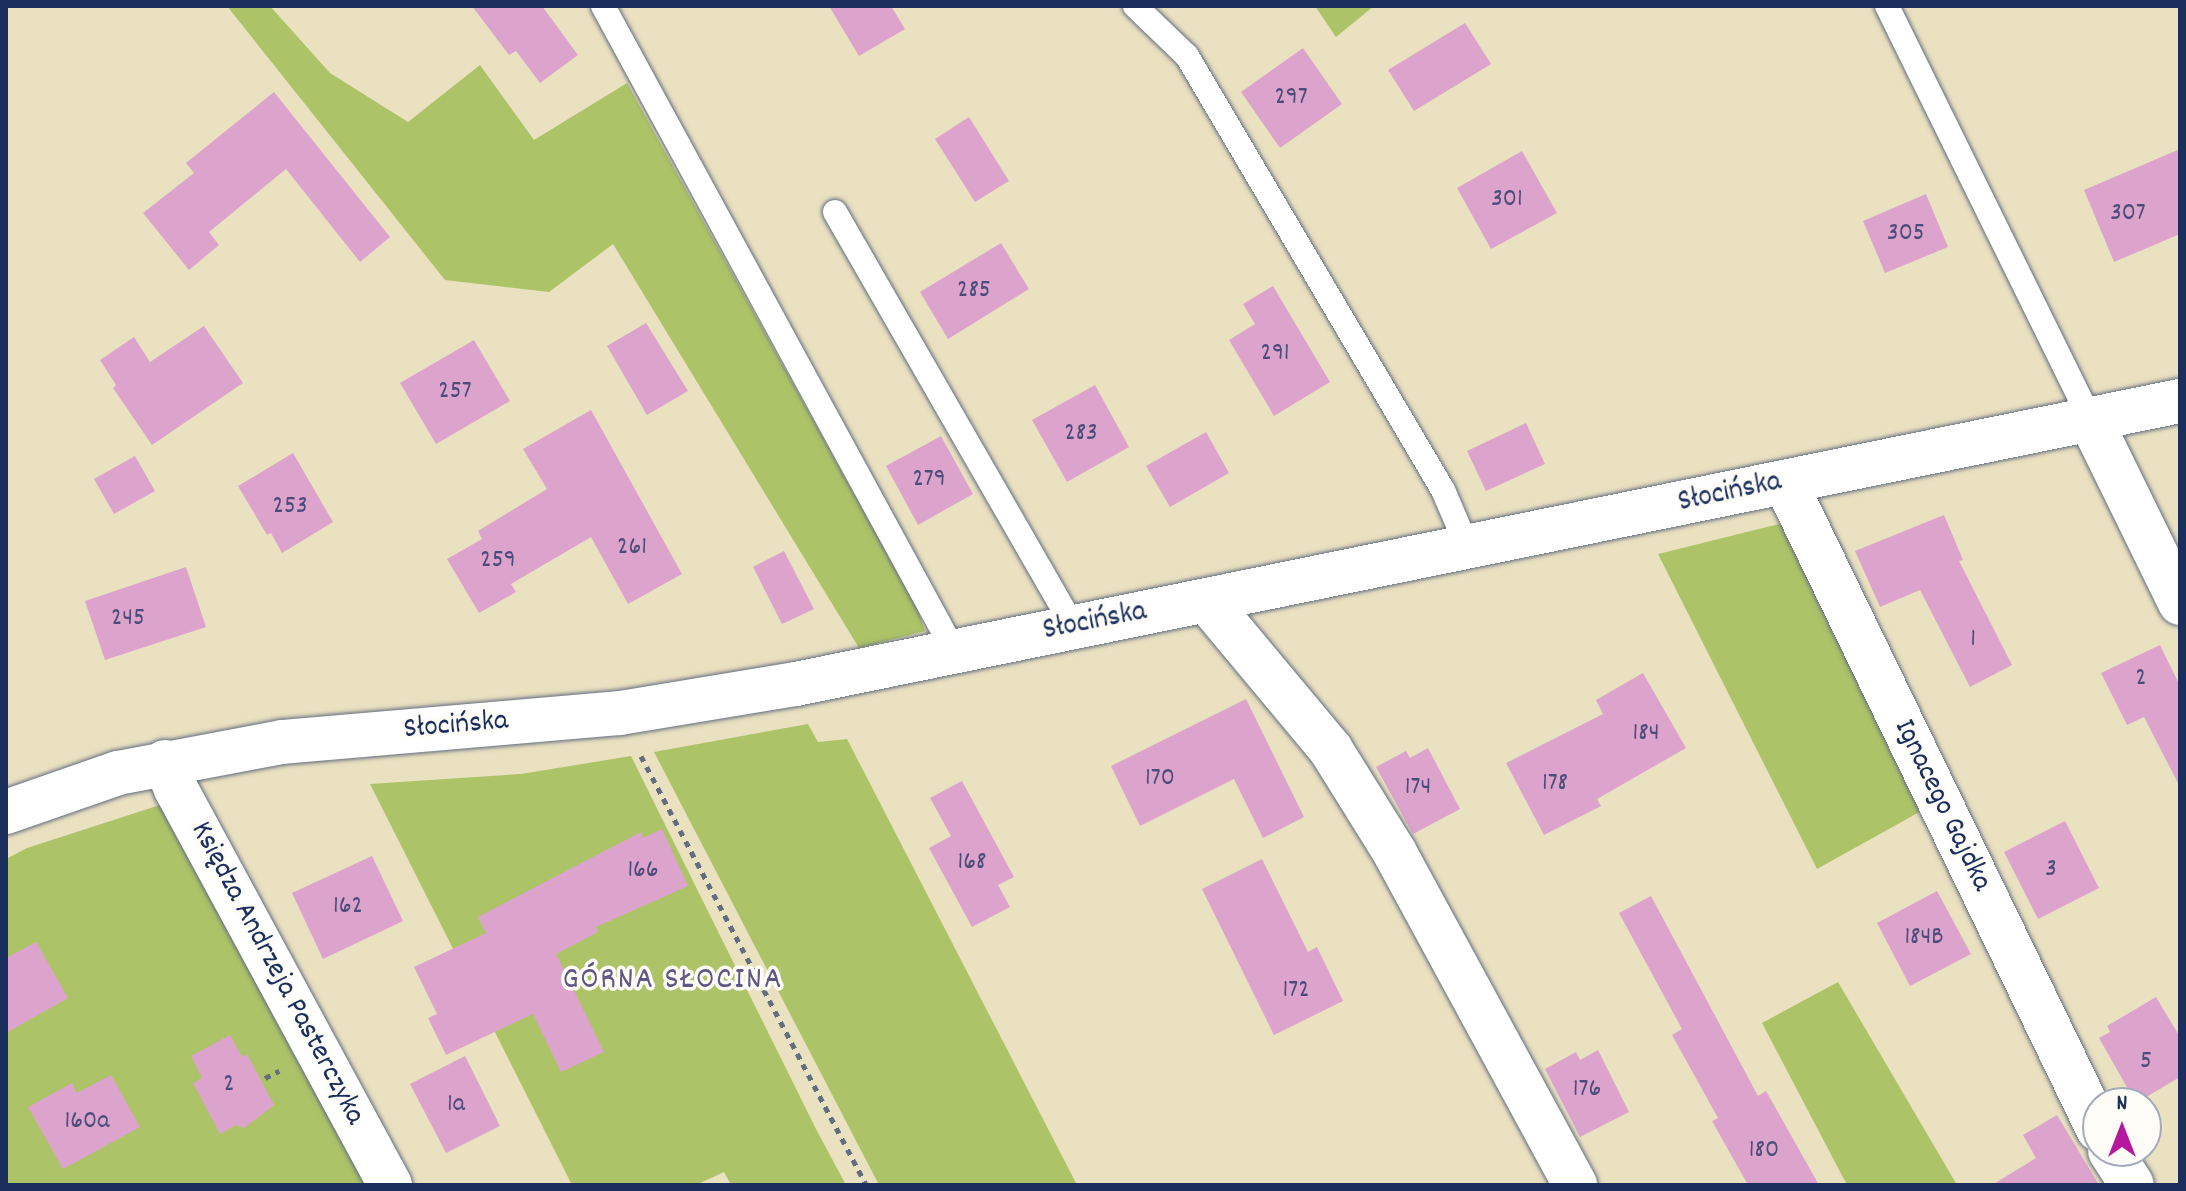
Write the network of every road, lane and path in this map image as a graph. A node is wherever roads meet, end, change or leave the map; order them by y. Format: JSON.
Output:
{"nodes":[{"id":1,"x":603,"y":6,"type":"edge"},
{"id":2,"x":1135,"y":6,"type":"edge"},
{"id":3,"x":1887,"y":6,"type":"edge"},
{"id":4,"x":835,"y":212,"type":"dead end"},
{"id":5,"x":2180,"y":401,"type":"edge"},
{"id":6,"x":2090,"y":419,"type":"junction"},
{"id":7,"x":1785,"y":482,"type":"junction"},
{"id":8,"x":1468,"y":548,"type":"junction"},
{"id":9,"x":1207,"y":601,"type":"junction"},
{"id":10,"x":2180,"y":603,"type":"edge"},
{"id":11,"x":1074,"y":628,"type":"junction"},
{"id":12,"x":954,"y":651,"type":"junction"},
{"id":13,"x":620,"y":713,"type":"junction"},
{"id":14,"x":165,"y":762,"type":"junction"},
{"id":15,"x":6,"y":812,"type":"edge"},
{"id":16,"x":2082,"y":1096,"type":"edge"},
{"id":17,"x":2120,"y":1167,"type":"edge"},
{"id":18,"x":390,"y":1185,"type":"edge"},
{"id":19,"x":866,"y":1185,"type":"edge"},
{"id":20,"x":1575,"y":1185,"type":"edge"},
{"id":21,"x":2132,"y":1185,"type":"edge"}],
"edges":[{"from":1,"to":12,"type":"lane"},
{"from":2,"to":8,"type":"lane"},
{"from":3,"to":6,"type":"lane"},
{"from":4,"to":11,"type":"lane"},
{"from":5,"to":6,"type":"street","name":"Słocińska"},
{"from":6,"to":7,"type":"street","name":"Słocińska"},
{"from":6,"to":10,"type":"street"},
{"from":7,"to":8,"type":"street","name":"Słocińska"},
{"from":7,"to":16,"type":"street","name":"Ignacego Gajdka"},
{"from":8,"to":9,"type":"street","name":"Słocińska"},
{"from":9,"to":11,"type":"street","name":"Słocińska"},
{"from":9,"to":20,"type":"street"},
{"from":11,"to":12,"type":"street","name":"Słocińska"},
{"from":12,"to":13,"type":"street","name":"Słocińska"},
{"from":13,"to":14,"type":"street","name":"Słocińska"},
{"from":13,"to":19,"type":"path"},
{"from":14,"to":15,"type":"street","name":"Słocińska"},
{"from":14,"to":18,"type":"street","name":"Księdza Andrzeja Pasterczyka"},
{"from":17,"to":21,"type":"street"}]}
